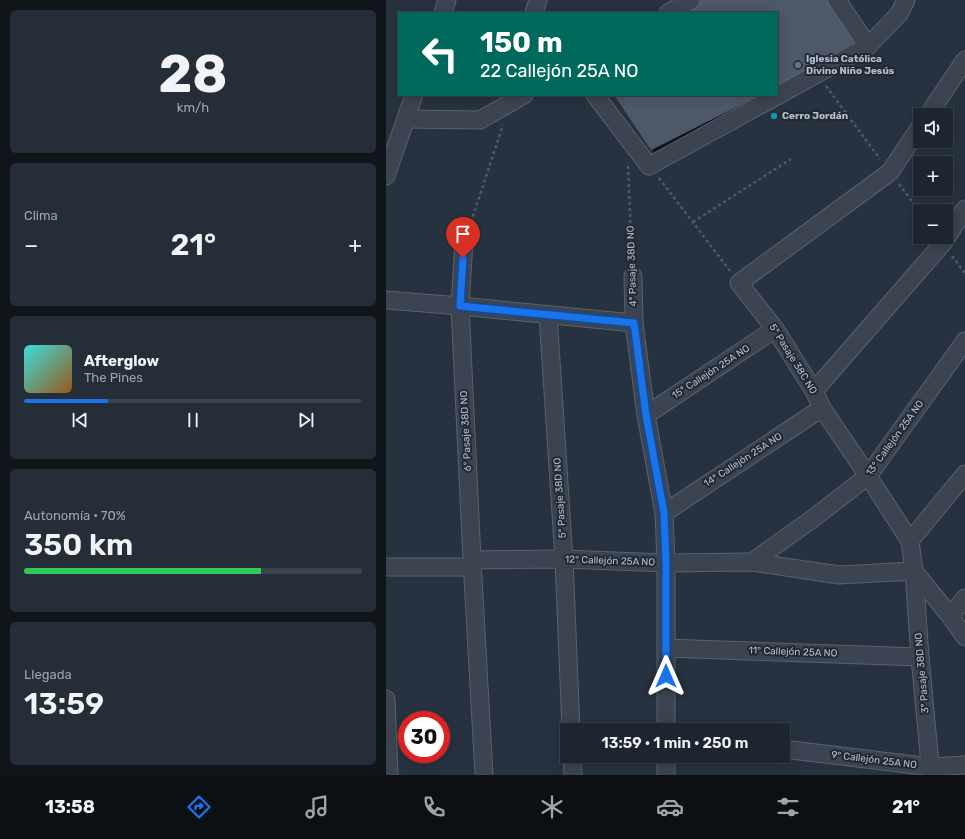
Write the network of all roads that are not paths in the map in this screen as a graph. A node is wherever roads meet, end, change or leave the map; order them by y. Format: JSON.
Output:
{"nodes":[{"id":1,"x":447,"y":0,"type":"edge"},
{"id":2,"x":538,"y":0,"type":"edge"},
{"id":3,"x":691,"y":0,"type":"edge"},
{"id":4,"x":837,"y":0,"type":"edge"},
{"id":5,"x":906,"y":0,"type":"edge"},
{"id":6,"x":443,"y":12,"type":"edge"},
{"id":7,"x":534,"y":12,"type":"edge"},
{"id":8,"x":670,"y":12,"type":"edge"},
{"id":9,"x":868,"y":46,"type":"junction"},
{"id":10,"x":965,"y":60,"type":"edge"},
{"id":11,"x":778,"y":95,"type":"edge"},
{"id":12,"x":414,"y":96,"type":"edge"},
{"id":13,"x":596,"y":96,"type":"edge"},
{"id":14,"x":776,"y":96,"type":"edge"},
{"id":15,"x":515,"y":98,"type":"edge"},
{"id":16,"x":933,"y":108,"type":"edge"},
{"id":17,"x":406,"y":119,"type":"junction"},
{"id":18,"x":913,"y":138,"type":"edge"},
{"id":19,"x":386,"y":176,"type":"edge"},
{"id":20,"x":965,"y":209,"type":"edge"},
{"id":21,"x":464,"y":242,"type":"road end"},
{"id":22,"x":633,"y":276,"type":"road end"},
{"id":23,"x":386,"y":300,"type":"edge"},
{"id":24,"x":460,"y":306,"type":"junction"},
{"id":25,"x":548,"y":315,"type":"junction"},
{"id":26,"x":634,"y":323,"type":"junction"},
{"id":27,"x":775,"y":330,"type":"junction"},
{"id":28,"x":965,"y":341,"type":"edge"},
{"id":29,"x":814,"y":391,"type":"junction"},
{"id":30,"x":822,"y":408,"type":"junction"},
{"id":31,"x":646,"y":415,"type":"junction"},
{"id":32,"x":965,"y":474,"type":"edge"},
{"id":33,"x":868,"y":476,"type":"junction"},
{"id":34,"x":664,"y":513,"type":"junction"},
{"id":35,"x":910,"y":541,"type":"junction"},
{"id":36,"x":564,"y":560,"type":"junction"},
{"id":37,"x":752,"y":562,"type":"junction"},
{"id":38,"x":666,"y":563,"type":"junction"},
{"id":39,"x":473,"y":564,"type":"junction"},
{"id":40,"x":386,"y":567,"type":"edge"},
{"id":41,"x":914,"y":571,"type":"junction"},
{"id":42,"x":965,"y":598,"type":"edge"},
{"id":43,"x":950,"y":616,"type":"junction"},
{"id":44,"x":965,"y":637,"type":"edge"},
{"id":45,"x":666,"y":648,"type":"junction"},
{"id":46,"x":920,"y":656,"type":"junction"},
{"id":47,"x":386,"y":699,"type":"edge"},
{"id":48,"x":386,"y":704,"type":"edge"},
{"id":49,"x":571,"y":723,"type":"edge"},
{"id":50,"x":666,"y":723,"type":"edge"},
{"id":51,"x":790,"y":750,"type":"edge"},
{"id":52,"x":572,"y":763,"type":"edge"},
{"id":53,"x":666,"y":763,"type":"edge"},
{"id":54,"x":965,"y":765,"type":"edge"},
{"id":55,"x":931,"y":771,"type":"edge"},
{"id":56,"x":389,"y":775,"type":"edge"},
{"id":57,"x":484,"y":775,"type":"edge"},
{"id":58,"x":573,"y":775,"type":"edge"},
{"id":59,"x":666,"y":775,"type":"edge"}],
"edges":[{"from":1,"to":6,"type":"street"},
{"from":2,"to":7,"type":"street"},
{"from":3,"to":8,"type":"street"},
{"from":4,"to":9,"type":"street"},
{"from":5,"to":9,"type":"street"},
{"from":9,"to":11,"type":"street"},
{"from":10,"to":16,"type":"street"},
{"from":12,"to":17,"type":"street"},
{"from":13,"to":14,"type":"street"},
{"from":15,"to":17,"type":"street"},
{"from":17,"to":19,"type":"street"},
{"from":18,"to":27,"type":"street","name":"5° Pasaje 38C NO"},
{"from":20,"to":29,"type":"street"},
{"from":21,"to":24,"type":"street","name":"6° Pasaje 38D NO"},
{"from":22,"to":26,"type":"street","name":"4° Pasaje 38D NO"},
{"from":23,"to":24,"type":"street"},
{"from":24,"to":25,"type":"street"},
{"from":24,"to":39,"type":"street","name":"6° Pasaje 38D NO"},
{"from":25,"to":26,"type":"street"},
{"from":25,"to":36,"type":"street","name":"5° Pasaje 38D NO"},
{"from":26,"to":31,"type":"street","name":"4° Pasaje 38D NO"},
{"from":27,"to":29,"type":"street","name":"5° Pasaje 38C NO"},
{"from":27,"to":31,"type":"street","name":"15° Callejón 25A NO"},
{"from":28,"to":33,"type":"street","name":"13° Callejón 25A NO"},
{"from":29,"to":30,"type":"street","name":"5° Pasaje 38C NO"},
{"from":30,"to":33,"type":"street","name":"5° Pasaje 38C NO"},
{"from":30,"to":34,"type":"street","name":"14° Callejón 25A NO"},
{"from":31,"to":34,"type":"street","name":"4° Pasaje 38D NO"},
{"from":32,"to":35,"type":"street"},
{"from":33,"to":35,"type":"street","name":"5° Pasaje 38C NO"},
{"from":33,"to":37,"type":"street","name":"13° Callejón 25A NO"},
{"from":34,"to":38,"type":"street","name":"4° Pasaje 38D NO"},
{"from":35,"to":41,"type":"street","name":"5° Pasaje 38C NO"},
{"from":36,"to":38,"type":"street","name":"12° Callejón 25A NO"},
{"from":36,"to":39,"type":"street","name":"12° Callejón 25A NO"},
{"from":36,"to":49,"type":"street","name":"5° Pasaje 38D NO"},
{"from":37,"to":38,"type":"street","name":"12° Callejón 25A NO"},
{"from":37,"to":41,"type":"street","name":"12° Callejón 25A NO"},
{"from":38,"to":45,"type":"street","name":"4° Pasaje 38D NO"},
{"from":39,"to":40,"type":"street","name":"12° Callejón 25A NO"},
{"from":39,"to":57,"type":"street","name":"6° Pasaje 38D NO"},
{"from":41,"to":43,"type":"street"},
{"from":41,"to":46,"type":"street","name":"3° Pasaje 38D NO"},
{"from":42,"to":43,"type":"street"},
{"from":43,"to":44,"type":"street"},
{"from":45,"to":46,"type":"street","name":"11° Callejón 25A NO"},
{"from":45,"to":50,"type":"street","name":"4° Pasaje 38D NO"},
{"from":46,"to":55,"type":"street","name":"3° Pasaje 38D NO"},
{"from":47,"to":48,"type":"street"},
{"from":48,"to":56,"type":"street"},
{"from":51,"to":55,"type":"street","name":"9° Callejón 25A NO"},
{"from":52,"to":58,"type":"street"},
{"from":53,"to":59,"type":"street"},
{"from":54,"to":55,"type":"street","name":"9° Callejón 25A NO"}]}
